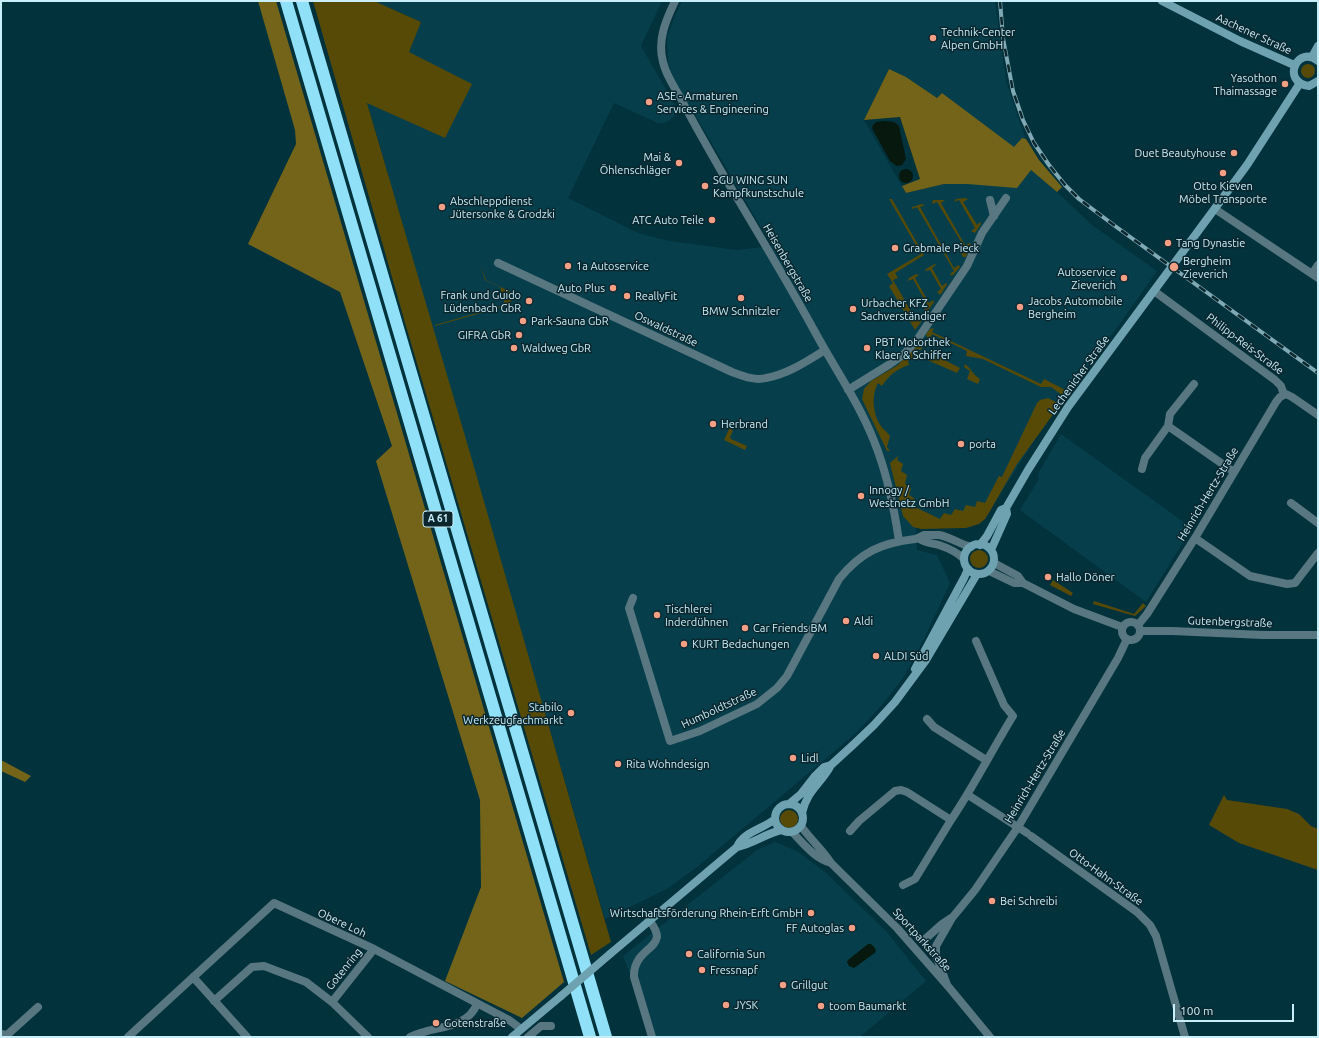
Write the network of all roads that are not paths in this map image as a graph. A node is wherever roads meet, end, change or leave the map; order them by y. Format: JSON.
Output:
{"nodes":[{"id":1,"x":286,"y":1,"type":"edge"},
{"id":2,"x":302,"y":1,"type":"edge"},
{"id":3,"x":675,"y":1,"type":"edge"},
{"id":4,"x":1162,"y":1,"type":"edge"},
{"id":5,"x":1318,"y":46,"type":"edge"},
{"id":6,"x":1315,"y":59,"type":"edge"},
{"id":7,"x":1294,"y":65,"type":"junction"},
{"id":8,"x":1318,"y":81,"type":"edge"},
{"id":9,"x":1300,"y":83,"type":"junction"},
{"id":10,"x":1006,"y":198,"type":"dead end"},
{"id":11,"x":990,"y":200,"type":"dead end"},
{"id":12,"x":1216,"y":209,"type":"junction"},
{"id":13,"x":994,"y":216,"type":"junction"},
{"id":14,"x":498,"y":263,"type":"dead end"},
{"id":15,"x":1318,"y":265,"type":"edge"},
{"id":16,"x":1315,"y":276,"type":"edge"},
{"id":17,"x":1154,"y":291,"type":"junction"},
{"id":18,"x":825,"y":350,"type":"junction"},
{"id":19,"x":1194,"y":384,"type":"dead end"},
{"id":20,"x":848,"y":390,"type":"junction"},
{"id":21,"x":1284,"y":395,"type":"junction"},
{"id":22,"x":1318,"y":415,"type":"edge"},
{"id":23,"x":1168,"y":426,"type":"junction"},
{"id":24,"x":1142,"y":469,"type":"dead end"},
{"id":25,"x":1234,"y":472,"type":"junction"},
{"id":26,"x":1291,"y":503,"type":"dead end"},
{"id":27,"x":1006,"y":508,"type":"junction"},
{"id":28,"x":1318,"y":523,"type":"edge"},
{"id":29,"x":918,"y":538,"type":"junction"},
{"id":30,"x":1195,"y":538,"type":"junction"},
{"id":31,"x":899,"y":541,"type":"junction"},
{"id":32,"x":980,"y":544,"type":"junction"},
{"id":33,"x":971,"y":547,"type":"junction"},
{"id":34,"x":991,"y":550,"type":"junction"},
{"id":35,"x":1318,"y":553,"type":"edge"},
{"id":36,"x":964,"y":559,"type":"junction"},
{"id":37,"x":994,"y":563,"type":"junction"},
{"id":38,"x":968,"y":569,"type":"junction"},
{"id":39,"x":989,"y":571,"type":"junction"},
{"id":40,"x":977,"y":574,"type":"junction"},
{"id":41,"x":1023,"y":583,"type":"junction"},
{"id":42,"x":633,"y":598,"type":"dead end"},
{"id":43,"x":1122,"y":628,"type":"junction"},
{"id":44,"x":1139,"y":628,"type":"junction"},
{"id":45,"x":1318,"y":634,"type":"edge"},
{"id":46,"x":1127,"y":639,"type":"junction"},
{"id":47,"x":976,"y":641,"type":"dead end"},
{"id":48,"x":909,"y":681,"type":"junction"},
{"id":49,"x":927,"y":719,"type":"dead end"},
{"id":50,"x":986,"y":760,"type":"junction"},
{"id":51,"x":831,"y":764,"type":"junction"},
{"id":52,"x":968,"y":795,"type":"junction"},
{"id":53,"x":789,"y":804,"type":"junction"},
{"id":54,"x":802,"y":814,"type":"junction"},
{"id":55,"x":774,"y":819,"type":"junction"},
{"id":56,"x":951,"y":820,"type":"junction"},
{"id":57,"x":801,"y":826,"type":"junction"},
{"id":58,"x":1018,"y":827,"type":"junction"},
{"id":59,"x":781,"y":830,"type":"junction"},
{"id":60,"x":850,"y":831,"type":"dead end"},
{"id":61,"x":792,"y":832,"type":"junction"},
{"id":62,"x":737,"y":847,"type":"junction"},
{"id":63,"x":831,"y":863,"type":"junction"},
{"id":64,"x":903,"y":885,"type":"dead end"},
{"id":65,"x":952,"y":918,"type":"junction"},
{"id":66,"x":649,"y":920,"type":"junction"},
{"id":67,"x":923,"y":940,"type":"dead end"},
{"id":68,"x":374,"y":949,"type":"junction"},
{"id":69,"x":193,"y":977,"type":"junction"},
{"id":70,"x":947,"y":985,"type":"junction"},
{"id":71,"x":214,"y":1000,"type":"junction"},
{"id":72,"x":332,"y":1002,"type":"junction"},
{"id":73,"x":477,"y":1004,"type":"junction"},
{"id":74,"x":38,"y":1007,"type":"dead end"},
{"id":75,"x":551,"y":1026,"type":"dead end"},
{"id":76,"x":521,"y":1029,"type":"junction"},
{"id":77,"x":5,"y":1035,"type":"edge"},
{"id":78,"x":132,"y":1036,"type":"edge"},
{"id":79,"x":247,"y":1037,"type":"edge"},
{"id":80,"x":368,"y":1037,"type":"edge"},
{"id":81,"x":410,"y":1037,"type":"edge"},
{"id":82,"x":512,"y":1037,"type":"edge"},
{"id":83,"x":528,"y":1037,"type":"edge"},
{"id":84,"x":590,"y":1037,"type":"edge"},
{"id":85,"x":606,"y":1037,"type":"edge"},
{"id":86,"x":652,"y":1037,"type":"edge"},
{"id":87,"x":990,"y":1037,"type":"edge"},
{"id":88,"x":1184,"y":1037,"type":"edge"}],
"edges":[{"from":1,"to":84,"type":"highway","number":"A 61"},
{"from":2,"to":85,"type":"highway","number":"A 61"},
{"from":3,"to":18,"type":"street","name":"Heisenbergstraße"},
{"from":4,"to":7,"type":"street","name":"Aachener Straße"},
{"from":5,"to":6,"type":"street"},
{"from":6,"to":7,"type":"street"},
{"from":7,"to":9,"type":"street"},
{"from":8,"to":9,"type":"street"},
{"from":9,"to":12,"type":"street","name":"Lechenicher Straße"},
{"from":10,"to":13,"type":"street"},
{"from":11,"to":13,"type":"street"},
{"from":12,"to":16,"type":"street"},
{"from":12,"to":17,"type":"street","name":"Lechenicher Straße"},
{"from":13,"to":20,"type":"street"},
{"from":14,"to":18,"type":"street","name":"Oswaldstraße"},
{"from":15,"to":16,"type":"street"},
{"from":17,"to":21,"type":"street","name":"Philipp-Reis-Straße"},
{"from":17,"to":27,"type":"street","name":"Lechenicher Straße"},
{"from":18,"to":20,"type":"street","name":"Heisenbergstraße"},
{"from":19,"to":23,"type":"street"},
{"from":20,"to":31,"type":"street","name":"Heisenbergstraße"},
{"from":21,"to":22,"type":"street"},
{"from":21,"to":25,"type":"street","name":"Heinrich-Hertz-Straße"},
{"from":23,"to":24,"type":"street"},
{"from":23,"to":25,"type":"street"},
{"from":25,"to":30,"type":"street","name":"Heinrich-Hertz-Straße"},
{"from":26,"to":28,"type":"street"},
{"from":27,"to":32,"type":"street","name":"Lechenicher Straße"},
{"from":27,"to":34,"type":"street","name":"Lechenicher Straße"},
{"from":29,"to":31,"type":"street","name":"Humboldtstraße"},
{"from":29,"to":33,"type":"street","name":"Humboldtstraße"},
{"from":29,"to":36,"type":"street"},
{"from":30,"to":35,"type":"street"},
{"from":30,"to":44,"type":"street","name":"Heinrich-Hertz-Straße"},
{"from":31,"to":42,"type":"street","name":"Humboldtstraße"},
{"from":32,"to":33,"type":"street"},
{"from":32,"to":34,"type":"street"},
{"from":33,"to":36,"type":"street"},
{"from":34,"to":37,"type":"street"},
{"from":36,"to":38,"type":"street"},
{"from":37,"to":39,"type":"street"},
{"from":37,"to":41,"type":"street"},
{"from":38,"to":40,"type":"street"},
{"from":38,"to":48,"type":"street"},
{"from":39,"to":40,"type":"street"},
{"from":39,"to":41,"type":"street"},
{"from":40,"to":48,"type":"street"},
{"from":41,"to":43,"type":"street"},
{"from":43,"to":44,"type":"street"},
{"from":43,"to":46,"type":"street"},
{"from":44,"to":45,"type":"street","name":"Gutenbergstraße"},
{"from":44,"to":46,"type":"street"},
{"from":46,"to":58,"type":"street","name":"Heinrich-Hertz-Straße"},
{"from":47,"to":50,"type":"street"},
{"from":48,"to":51,"type":"street"},
{"from":49,"to":50,"type":"street"},
{"from":50,"to":52,"type":"street"},
{"from":51,"to":53,"type":"street"},
{"from":51,"to":54,"type":"street"},
{"from":52,"to":56,"type":"street"},
{"from":52,"to":58,"type":"street","name":"Otto-Hahn-Straße"},
{"from":53,"to":54,"type":"street"},
{"from":53,"to":55,"type":"street"},
{"from":54,"to":57,"type":"street"},
{"from":55,"to":59,"type":"street"},
{"from":55,"to":62,"type":"street"},
{"from":56,"to":60,"type":"street"},
{"from":56,"to":64,"type":"street"},
{"from":57,"to":61,"type":"street"},
{"from":57,"to":63,"type":"street","name":"Sportparkstraße"},
{"from":58,"to":65,"type":"street","name":"Heinrich-Hertz-Straße"},
{"from":58,"to":88,"type":"street","name":"Otto-Hahn-Straße"},
{"from":59,"to":61,"type":"street"},
{"from":59,"to":62,"type":"street"},
{"from":61,"to":63,"type":"street","name":"Sportparkstraße"},
{"from":62,"to":66,"type":"street"},
{"from":63,"to":70,"type":"street","name":"Sportparkstraße"},
{"from":65,"to":67,"type":"street","name":"Heinrich-Hertz-Straße"},
{"from":65,"to":70,"type":"street","name":"Heinrich-Hertz-Straße"},
{"from":66,"to":76,"type":"street","bridge":true},
{"from":66,"to":86,"type":"street"},
{"from":68,"to":69,"type":"street","name":"Obere Loh"},
{"from":68,"to":72,"type":"street","name":"Gotenring"},
{"from":68,"to":73,"type":"street","name":"Obere Loh"},
{"from":69,"to":71,"type":"street"},
{"from":69,"to":78,"type":"street","name":"Obere Loh"},
{"from":70,"to":87,"type":"street","name":"Sportparkstraße"},
{"from":71,"to":72,"type":"street","name":"Gotenring"},
{"from":71,"to":79,"type":"street"},
{"from":72,"to":80,"type":"street","name":"Gotenring"},
{"from":73,"to":76,"type":"street","name":"Obere Loh"},
{"from":73,"to":81,"type":"street"},
{"from":74,"to":77,"type":"street"},
{"from":75,"to":83,"type":"street"},
{"from":76,"to":82,"type":"street"}]}
